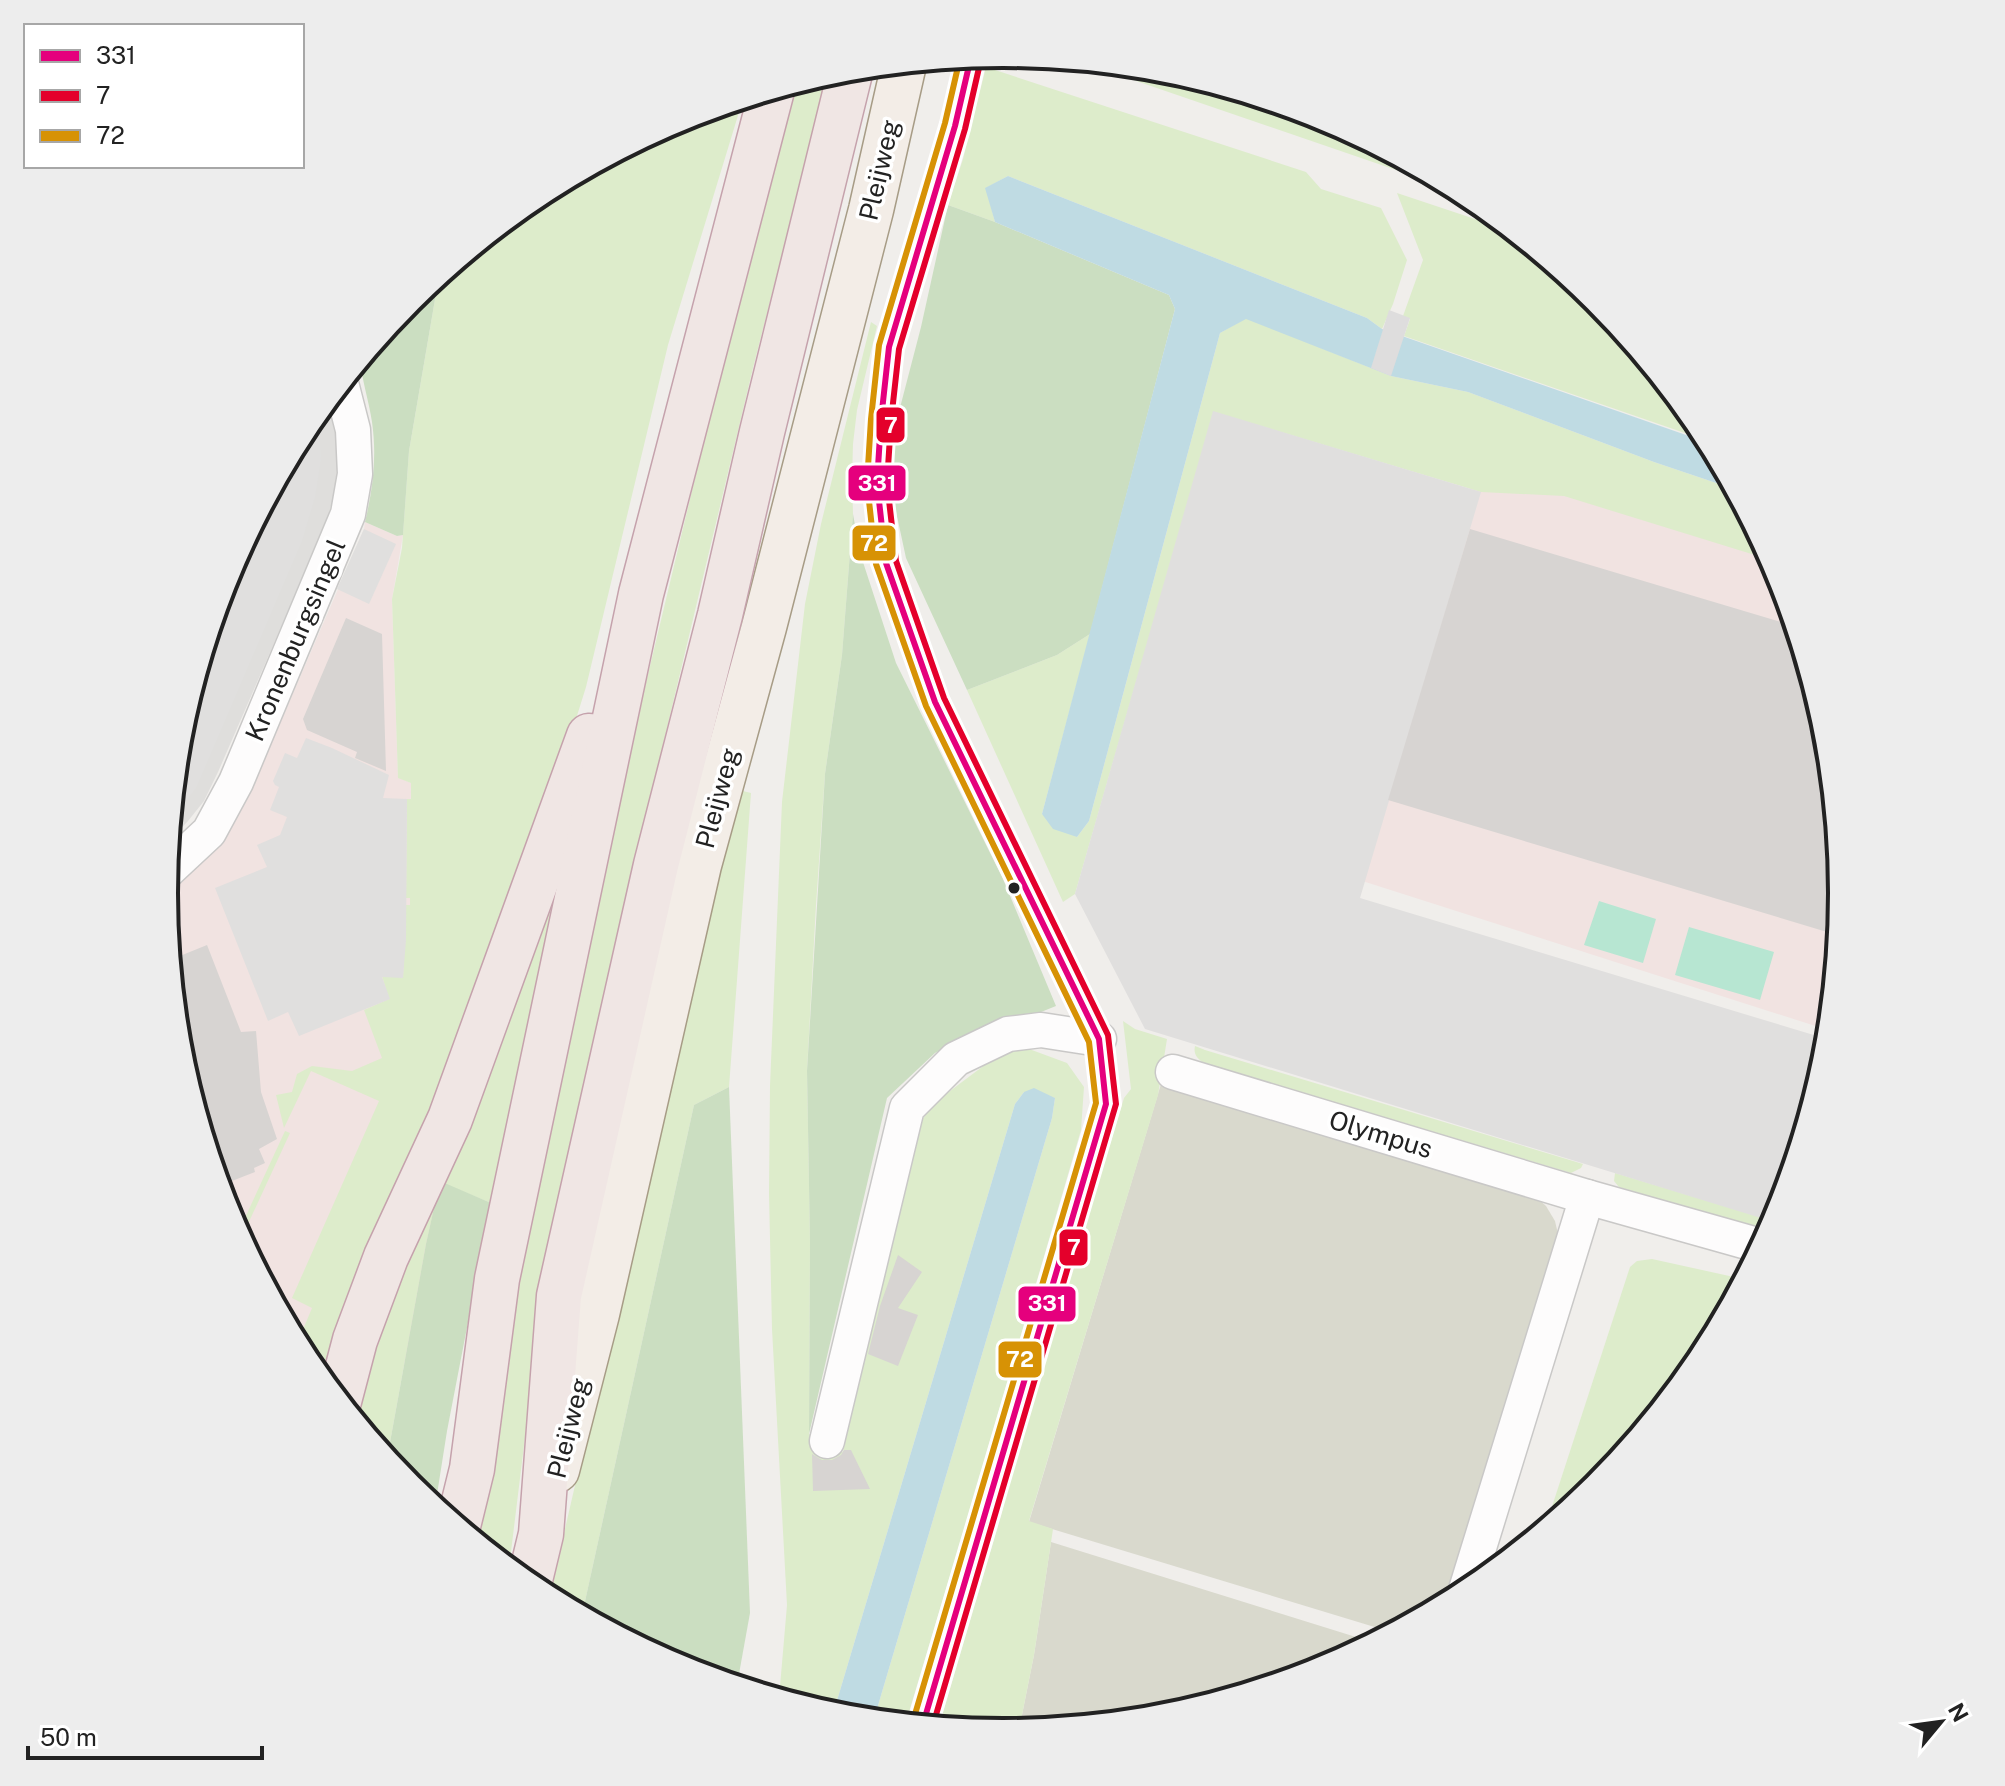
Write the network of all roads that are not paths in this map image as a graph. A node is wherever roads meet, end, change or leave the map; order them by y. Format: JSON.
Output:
{"nodes":[{"id":1,"x":927,"y":72,"type":"edge"},
{"id":2,"x":902,"y":74,"type":"edge"},
{"id":3,"x":848,"y":83,"type":"edge"},
{"id":4,"x":769,"y":102,"type":"edge"},
{"id":5,"x":871,"y":210,"type":"junction"},
{"id":6,"x":344,"y":396,"type":"edge"},
{"id":7,"x":641,"y":594,"type":"junction"},
{"id":8,"x":179,"y":860,"type":"edge"},
{"id":9,"x":1099,"y":1039,"type":"dead end"},
{"id":10,"x":1173,"y":1072,"type":"dead end"},
{"id":11,"x":1587,"y":1197,"type":"junction"},
{"id":12,"x":1749,"y":1243,"type":"edge"},
{"id":13,"x":343,"y":1387,"type":"edge"},
{"id":14,"x":827,"y":1441,"type":"dead end"},
{"id":15,"x":461,"y":1515,"type":"edge"},
{"id":16,"x":541,"y":1534,"type":"junction"},
{"id":17,"x":532,"y":1571,"type":"edge"},
{"id":18,"x":1472,"y":1572,"type":"edge"}],
"edges":[{"from":1,"to":5,"type":"main road"},
{"from":2,"to":5,"type":"main road","name":"Pleijweg"},
{"from":3,"to":16,"type":"highway","name":"Pleijweg"},
{"from":4,"to":7,"type":"highway"},
{"from":5,"to":16,"type":"main road","name":"Pleijweg"},
{"from":6,"to":8,"type":"street","name":"Kronenburgsingel"},
{"from":7,"to":13,"type":"highway"},
{"from":7,"to":15,"type":"highway"},
{"from":9,"to":14,"type":"street"},
{"from":10,"to":11,"type":"street","name":"Olympus"},
{"from":11,"to":12,"type":"street","name":"Olympus"},
{"from":11,"to":18,"type":"street"},
{"from":16,"to":17,"type":"highway","name":"Pleijweg"}]}
